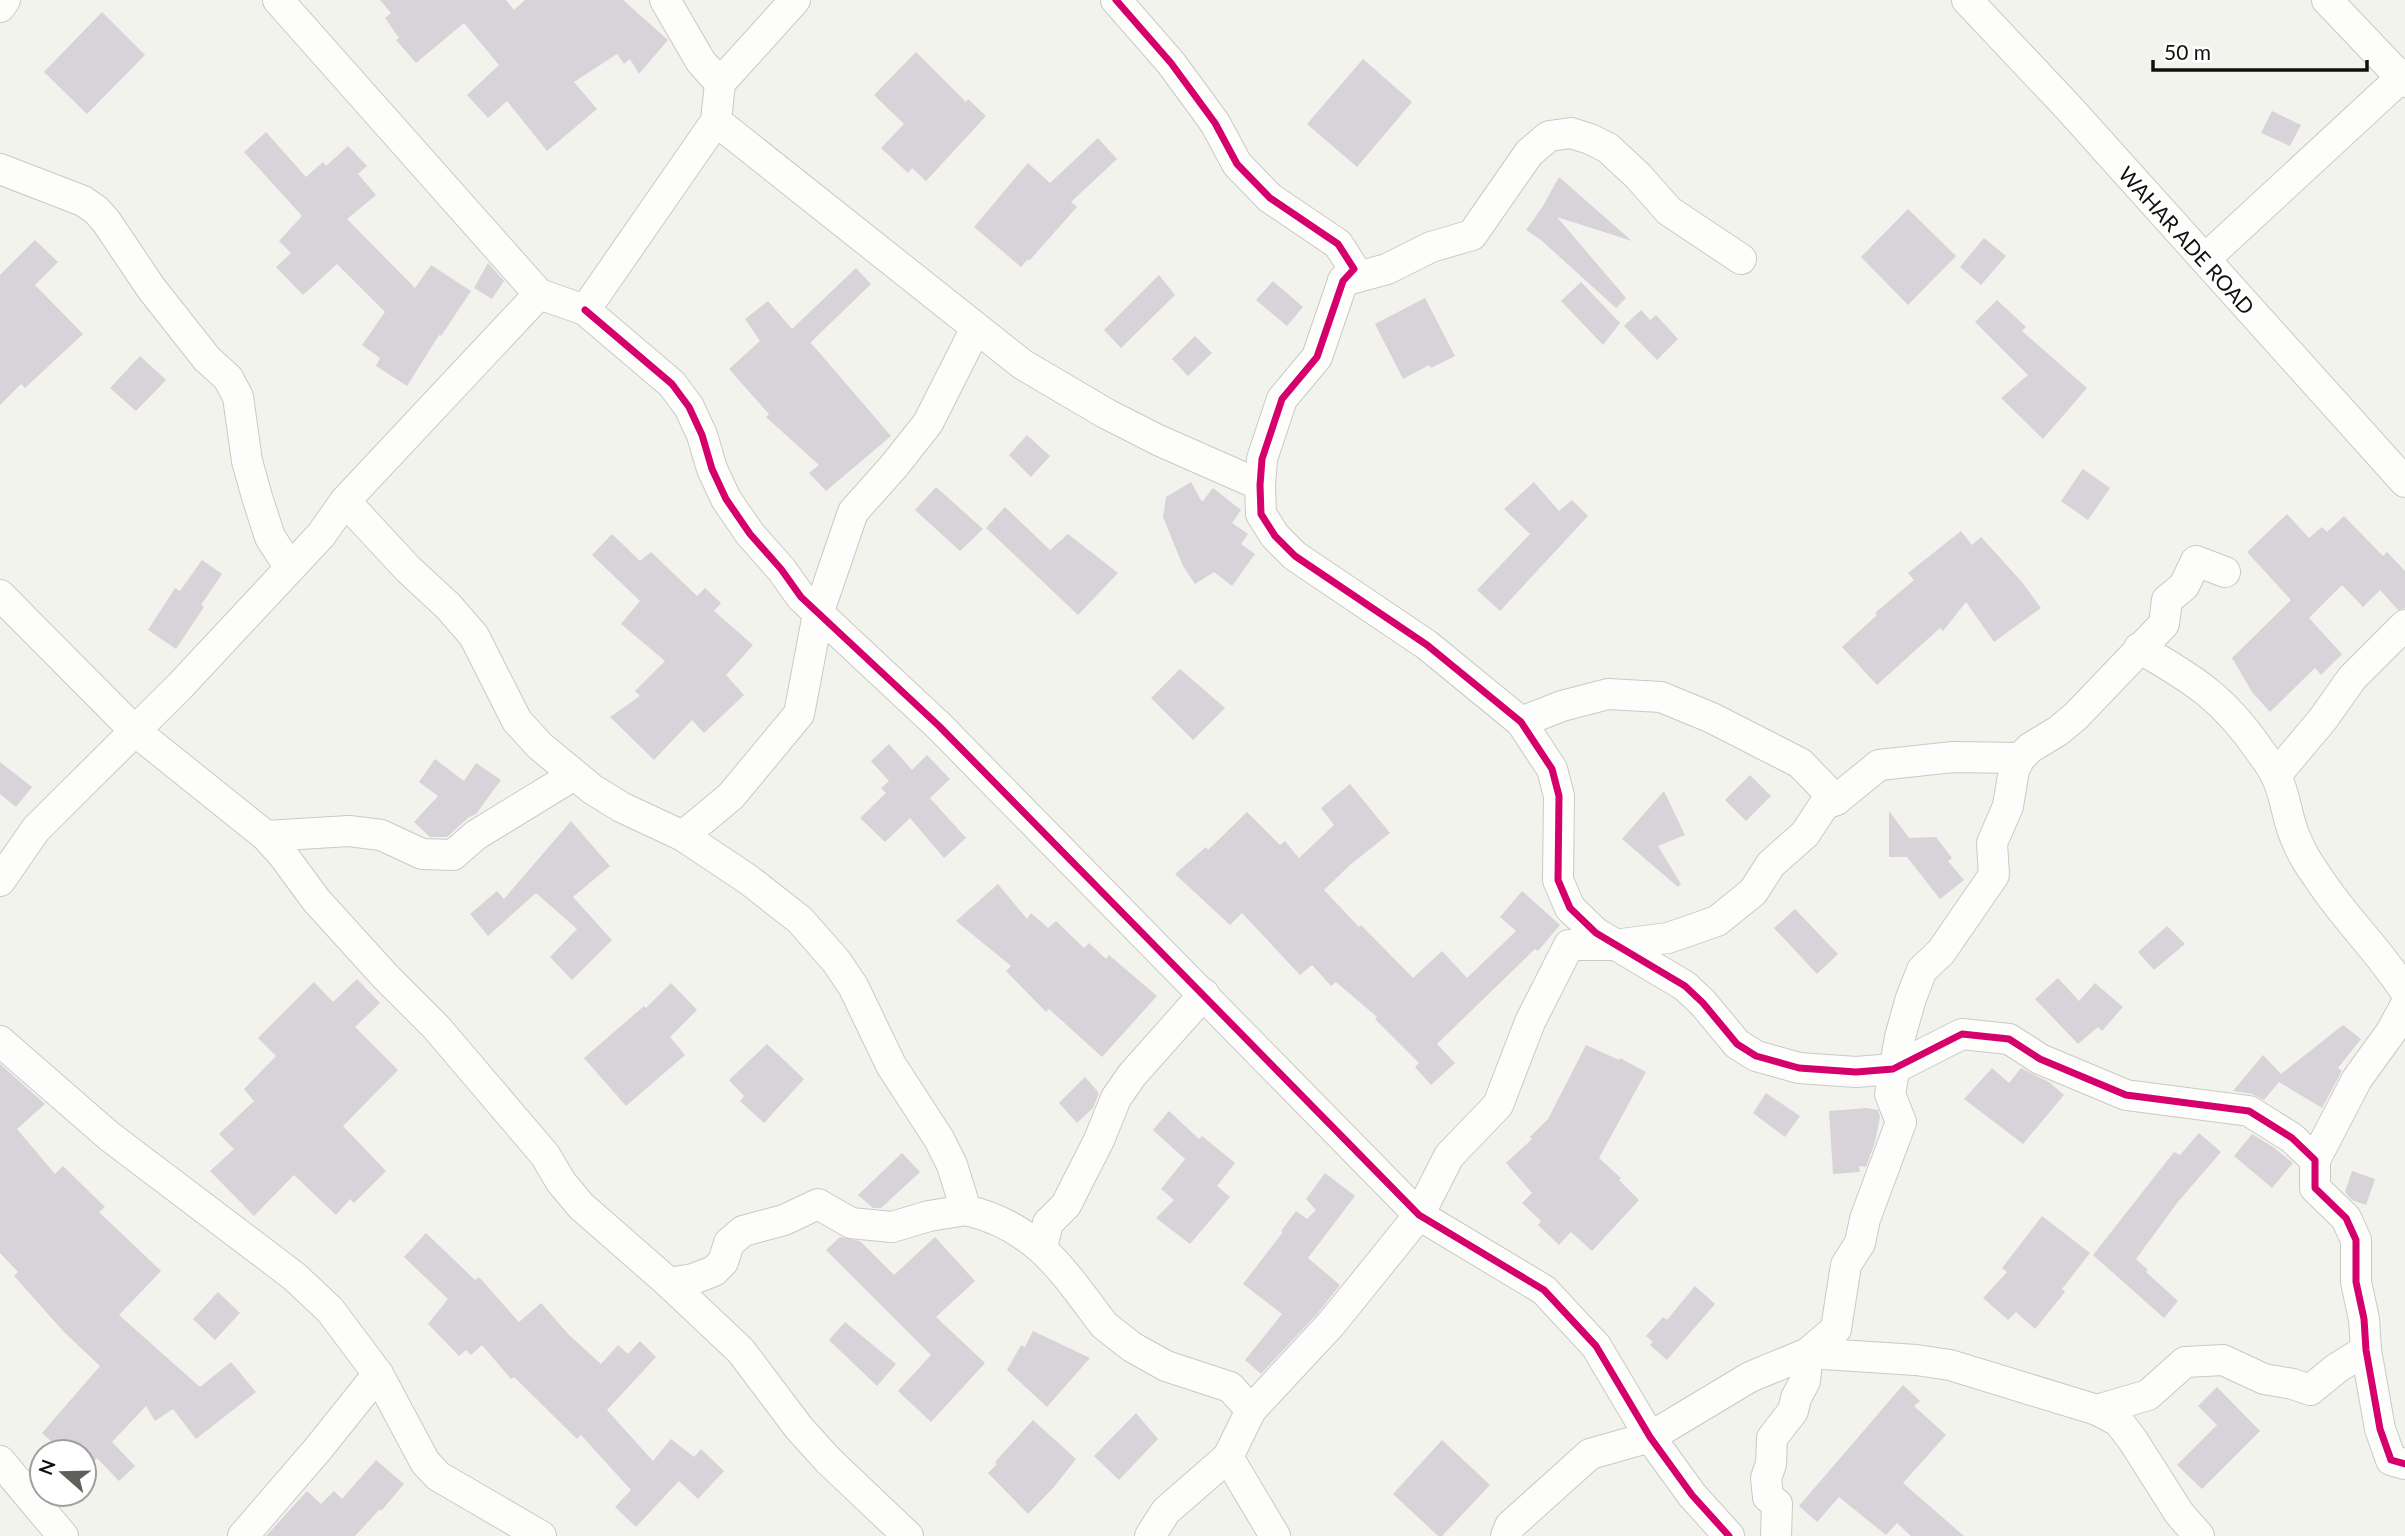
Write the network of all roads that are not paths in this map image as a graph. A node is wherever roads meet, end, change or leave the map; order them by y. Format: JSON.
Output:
{"nodes":[{"id":1,"x":5,"y":0,"type":"edge"},
{"id":2,"x":278,"y":0,"type":"edge"},
{"id":3,"x":665,"y":0,"type":"edge"},
{"id":4,"x":795,"y":0,"type":"edge"},
{"id":5,"x":1116,"y":0,"type":"edge"},
{"id":6,"x":1966,"y":0,"type":"edge"},
{"id":7,"x":2327,"y":0,"type":"edge"},
{"id":8,"x":0,"y":7,"type":"edge"},
{"id":9,"x":2404,"y":78,"type":"edge"},
{"id":10,"x":720,"y":83,"type":"junction"},
{"id":11,"x":716,"y":121,"type":"junction"},
{"id":12,"x":0,"y":169,"type":"edge"},
{"id":13,"x":1741,"y":259,"type":"dead end"},
{"id":14,"x":2205,"y":259,"type":"junction"},
{"id":15,"x":1343,"y":281,"type":"junction"},
{"id":16,"x":538,"y":294,"type":"junction"},
{"id":17,"x":585,"y":310,"type":"junction"},
{"id":18,"x":976,"y":328,"type":"junction"},
{"id":19,"x":2405,"y":482,"type":"edge"},
{"id":20,"x":1260,"y":485,"type":"junction"},
{"id":21,"x":345,"y":501,"type":"junction"},
{"id":22,"x":290,"y":568,"type":"junction"},
{"id":23,"x":2225,"y":572,"type":"dead end"},
{"id":24,"x":0,"y":595,"type":"edge"},
{"id":25,"x":818,"y":614,"type":"junction"},
{"id":26,"x":2405,"y":625,"type":"edge"},
{"id":27,"x":2139,"y":648,"type":"junction"},
{"id":28,"x":1521,"y":722,"type":"junction"},
{"id":29,"x":135,"y":731,"type":"junction"},
{"id":30,"x":2020,"y":758,"type":"junction"},
{"id":31,"x":574,"y":775,"type":"junction"},
{"id":32,"x":2276,"y":775,"type":"junction"},
{"id":33,"x":1836,"y":800,"type":"junction"},
{"id":34,"x":266,"y":836,"type":"junction"},
{"id":35,"x":683,"y":836,"type":"junction"},
{"id":36,"x":0,"y":881,"type":"edge"},
{"id":37,"x":1614,"y":945,"type":"junction"},
{"id":38,"x":2405,"y":991,"type":"edge"},
{"id":39,"x":1204,"y":994,"type":"junction"},
{"id":40,"x":2405,"y":1006,"type":"edge"},
{"id":41,"x":0,"y":1041,"type":"edge"},
{"id":42,"x":1893,"y":1069,"type":"junction"},
{"id":43,"x":2315,"y":1160,"type":"junction"},
{"id":44,"x":967,"y":1210,"type":"junction"},
{"id":45,"x":1419,"y":1215,"type":"junction"},
{"id":46,"x":1042,"y":1247,"type":"junction"},
{"id":47,"x":669,"y":1283,"type":"junction"},
{"id":48,"x":2366,"y":1350,"type":"junction"},
{"id":49,"x":1808,"y":1353,"type":"junction"},
{"id":50,"x":378,"y":1374,"type":"junction"},
{"id":51,"x":1251,"y":1410,"type":"junction"},
{"id":52,"x":2097,"y":1410,"type":"junction"},
{"id":53,"x":1650,"y":1437,"type":"junction"},
{"id":54,"x":1228,"y":1457,"type":"junction"},
{"id":55,"x":0,"y":1461,"type":"edge"},
{"id":56,"x":2405,"y":1464,"type":"edge"},
{"id":57,"x":62,"y":1536,"type":"edge"},
{"id":58,"x":243,"y":1536,"type":"edge"},
{"id":59,"x":541,"y":1536,"type":"edge"},
{"id":60,"x":908,"y":1536,"type":"edge"},
{"id":61,"x":1150,"y":1536,"type":"edge"},
{"id":62,"x":1275,"y":1536,"type":"edge"},
{"id":63,"x":1506,"y":1536,"type":"edge"},
{"id":64,"x":1729,"y":1536,"type":"edge"},
{"id":65,"x":1776,"y":1536,"type":"edge"},
{"id":66,"x":2199,"y":1536,"type":"edge"}],
"edges":[{"from":1,"to":8,"type":"street"},
{"from":2,"to":16,"type":"street"},
{"from":3,"to":10,"type":"street"},
{"from":4,"to":10,"type":"street"},
{"from":5,"to":15,"type":"street"},
{"from":6,"to":14,"type":"street","name":"WAHAR ADE ROAD"},
{"from":7,"to":9,"type":"street"},
{"from":9,"to":14,"type":"street"},
{"from":10,"to":11,"type":"street"},
{"from":11,"to":17,"type":"street"},
{"from":11,"to":18,"type":"street"},
{"from":12,"to":22,"type":"street"},
{"from":13,"to":15,"type":"street"},
{"from":14,"to":19,"type":"street","name":"WAHAR ADE ROAD"},
{"from":15,"to":20,"type":"street"},
{"from":16,"to":17,"type":"street"},
{"from":16,"to":21,"type":"street"},
{"from":17,"to":25,"type":"street"},
{"from":18,"to":20,"type":"street"},
{"from":18,"to":25,"type":"street"},
{"from":20,"to":28,"type":"street"},
{"from":21,"to":22,"type":"street"},
{"from":21,"to":31,"type":"street"},
{"from":22,"to":29,"type":"street"},
{"from":23,"to":27,"type":"street"},
{"from":24,"to":29,"type":"street"},
{"from":25,"to":35,"type":"street"},
{"from":25,"to":39,"type":"street"},
{"from":26,"to":32,"type":"street"},
{"from":27,"to":30,"type":"street"},
{"from":27,"to":32,"type":"street"},
{"from":28,"to":33,"type":"street"},
{"from":28,"to":37,"type":"street"},
{"from":29,"to":34,"type":"street"},
{"from":29,"to":36,"type":"street"},
{"from":30,"to":33,"type":"street"},
{"from":30,"to":42,"type":"street"},
{"from":31,"to":34,"type":"street"},
{"from":31,"to":35,"type":"street"},
{"from":32,"to":38,"type":"street"},
{"from":33,"to":37,"type":"street"},
{"from":34,"to":47,"type":"street"},
{"from":35,"to":44,"type":"street"},
{"from":37,"to":42,"type":"street"},
{"from":37,"to":45,"type":"street"},
{"from":39,"to":45,"type":"street"},
{"from":39,"to":46,"type":"street"},
{"from":40,"to":43,"type":"street"},
{"from":41,"to":50,"type":"street"},
{"from":42,"to":43,"type":"street"},
{"from":42,"to":49,"type":"street"},
{"from":43,"to":48,"type":"street"},
{"from":44,"to":46,"type":"street"},
{"from":44,"to":47,"type":"street"},
{"from":45,"to":51,"type":"street"},
{"from":45,"to":53,"type":"street"},
{"from":46,"to":51,"type":"street"},
{"from":47,"to":60,"type":"street"},
{"from":48,"to":52,"type":"street"},
{"from":48,"to":56,"type":"street"},
{"from":49,"to":52,"type":"street"},
{"from":49,"to":53,"type":"street"},
{"from":49,"to":65,"type":"street"},
{"from":50,"to":58,"type":"street"},
{"from":50,"to":59,"type":"street"},
{"from":51,"to":54,"type":"street"},
{"from":52,"to":66,"type":"street"},
{"from":53,"to":63,"type":"street"},
{"from":53,"to":64,"type":"street"},
{"from":54,"to":61,"type":"street"},
{"from":54,"to":62,"type":"street"},
{"from":55,"to":57,"type":"street"}]}
